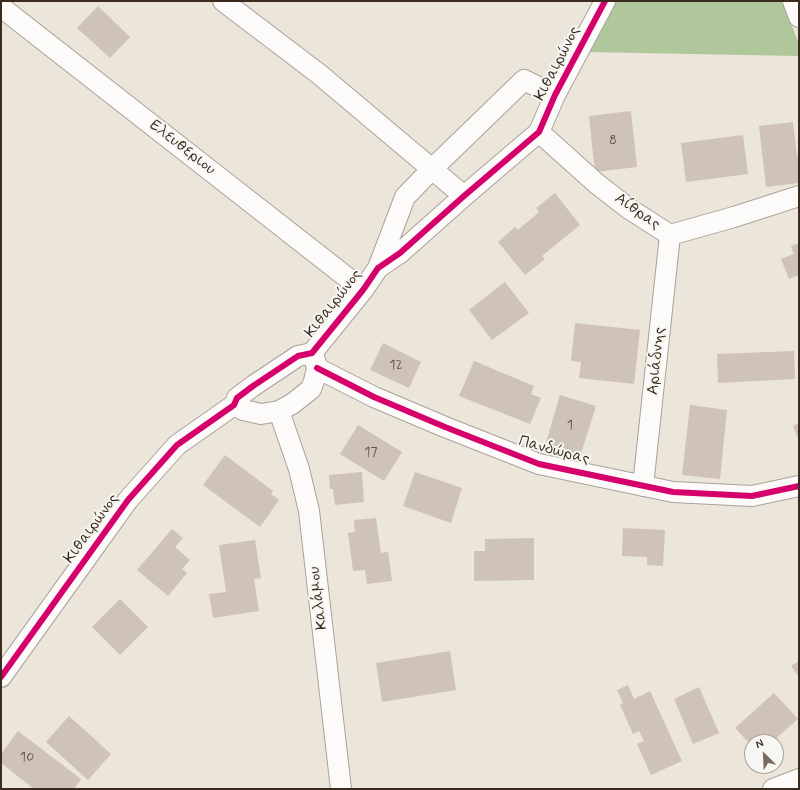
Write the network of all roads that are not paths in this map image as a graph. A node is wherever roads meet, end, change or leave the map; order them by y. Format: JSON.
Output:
{"nodes":[{"id":1,"x":223,"y":1,"type":"edge"},
{"id":2,"x":606,"y":1,"type":"edge"},
{"id":3,"x":793,"y":1,"type":"edge"},
{"id":4,"x":1,"y":7,"type":"edge"},
{"id":5,"x":799,"y":17,"type":"edge"},
{"id":6,"x":555,"y":96,"type":"junction"},
{"id":7,"x":539,"y":132,"type":"junction"},
{"id":8,"x":432,"y":170,"type":"junction"},
{"id":9,"x":464,"y":196,"type":"junction"},
{"id":10,"x":799,"y":196,"type":"edge"},
{"id":11,"x":670,"y":236,"type":"junction"},
{"id":12,"x":378,"y":268,"type":"junction"},
{"id":13,"x":363,"y":290,"type":"junction"},
{"id":14,"x":315,"y":360,"type":"junction"},
{"id":15,"x":234,"y":405,"type":"junction"},
{"id":16,"x":279,"y":411,"type":"junction"},
{"id":17,"x":643,"y":486,"type":"junction"},
{"id":18,"x":799,"y":486,"type":"edge"},
{"id":19,"x":1,"y":677,"type":"edge"},
{"id":20,"x":799,"y":779,"type":"edge"},
{"id":21,"x":781,"y":788,"type":"edge"},
{"id":22,"x":341,"y":789,"type":"edge"}],
"edges":[{"from":1,"to":8,"type":"street"},
{"from":2,"to":6,"type":"street","name":"Κιθαιρώνος"},
{"from":3,"to":5,"type":"street"},
{"from":4,"to":13,"type":"street","name":"Ελευθεριου"},
{"from":6,"to":7,"type":"street","name":"Κιθαιρώνος"},
{"from":6,"to":8,"type":"street"},
{"from":7,"to":9,"type":"street","name":"Κιθαιρώνος"},
{"from":7,"to":11,"type":"street","name":"Αίθρας"},
{"from":8,"to":9,"type":"street"},
{"from":8,"to":12,"type":"street"},
{"from":9,"to":12,"type":"street","name":"Κιθαιρώνος"},
{"from":10,"to":11,"type":"street","name":"Αίθρας"},
{"from":11,"to":17,"type":"street","name":"Αριάδνης"},
{"from":12,"to":13,"type":"street","name":"Κιθαιρώνος"},
{"from":13,"to":14,"type":"street","name":"Κιθαιρώνος"},
{"from":14,"to":15,"type":"street","name":"Κιθαιρώνος"},
{"from":14,"to":16,"type":"street"},
{"from":14,"to":17,"type":"street","name":"Πανδώρας"},
{"from":15,"to":16,"type":"street"},
{"from":15,"to":19,"type":"street","name":"Κιθαιρώνος"},
{"from":16,"to":22,"type":"street","name":"Καλάμου"},
{"from":17,"to":18,"type":"street","name":"Πανδώρας"},
{"from":20,"to":21,"type":"street"}]}
